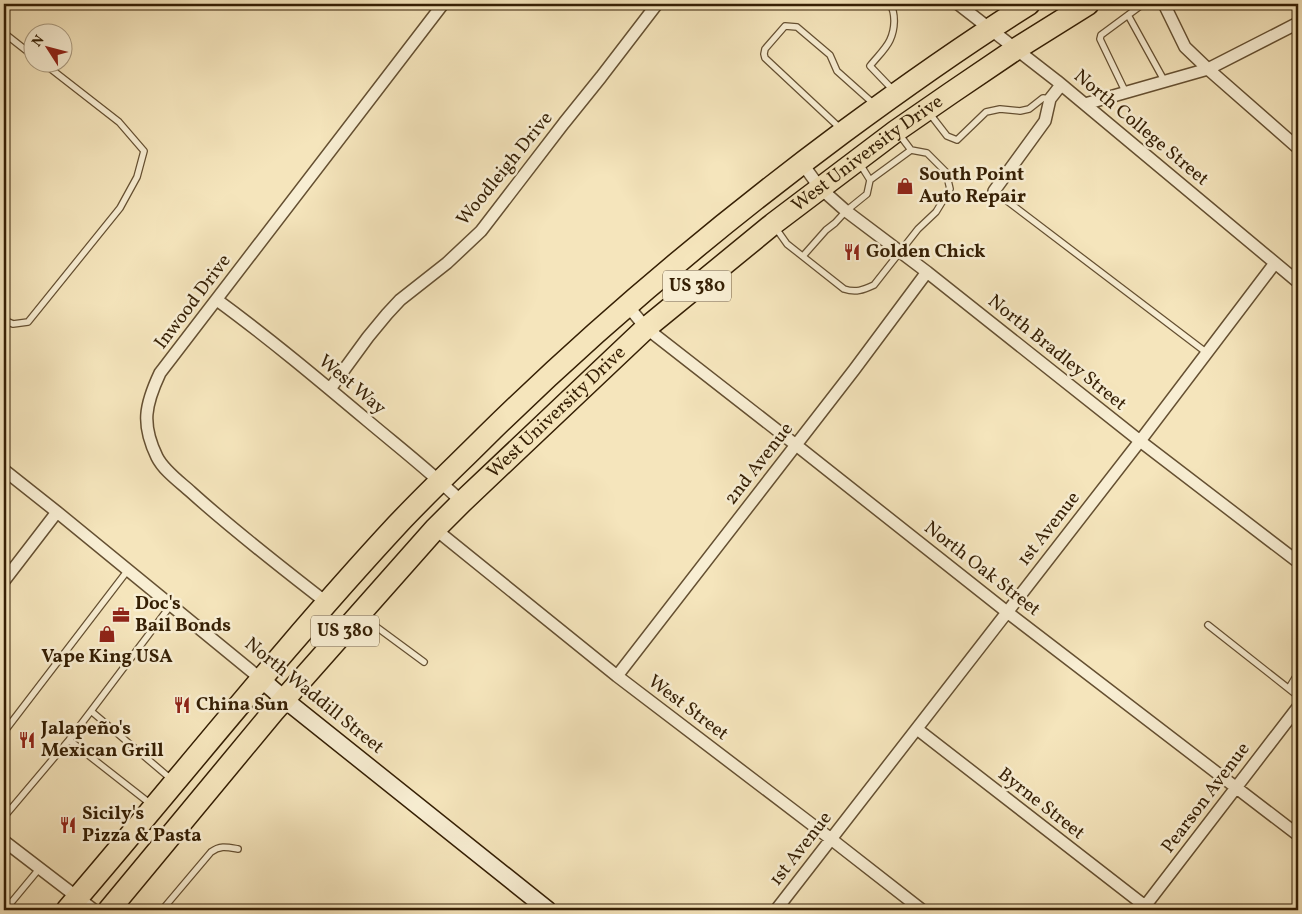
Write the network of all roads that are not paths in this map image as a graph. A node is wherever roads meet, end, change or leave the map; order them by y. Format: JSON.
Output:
{"nodes":[{"id":1,"x":443,"y":4,"type":"edge"},
{"id":2,"x":657,"y":4,"type":"edge"},
{"id":3,"x":890,"y":4,"type":"edge"},
{"id":4,"x":958,"y":4,"type":"edge"},
{"id":5,"x":1029,"y":4,"type":"edge"},
{"id":6,"x":1088,"y":4,"type":"edge"},
{"id":7,"x":1143,"y":4,"type":"edge"},
{"id":8,"x":1164,"y":4,"type":"edge"},
{"id":9,"x":1128,"y":15,"type":"junction"},
{"id":10,"x":1298,"y":22,"type":"edge"},
{"id":11,"x":989,"y":29,"type":"junction"},
{"id":12,"x":4,"y":33,"type":"edge"},
{"id":13,"x":22,"y":47,"type":"edge"},
{"id":14,"x":1016,"y":49,"type":"junction"},
{"id":15,"x":1208,"y":69,"type":"junction"},
{"id":16,"x":55,"y":72,"type":"edge"},
{"id":17,"x":1165,"y":82,"type":"junction"},
{"id":18,"x":1061,"y":85,"type":"junction"},
{"id":19,"x":896,"y":93,"type":"junction"},
{"id":20,"x":1126,"y":93,"type":"junction"},
{"id":21,"x":1050,"y":99,"type":"junction"},
{"id":22,"x":1085,"y":104,"type":"junction"},
{"id":23,"x":878,"y":107,"type":"junction"},
{"id":24,"x":927,"y":110,"type":"junction"},
{"id":25,"x":896,"y":131,"type":"junction"},
{"id":26,"x":844,"y":132,"type":"junction"},
{"id":27,"x":1298,"y":148,"type":"edge"},
{"id":28,"x":911,"y":150,"type":"junction"},
{"id":29,"x":857,"y":161,"type":"junction"},
{"id":30,"x":802,"y":163,"type":"junction"},
{"id":31,"x":870,"y":180,"type":"junction"},
{"id":32,"x":820,"y":188,"type":"junction"},
{"id":33,"x":994,"y":191,"type":"joint"},
{"id":34,"x":846,"y":211,"type":"junction"},
{"id":35,"x":773,"y":224,"type":"junction"},
{"id":36,"x":900,"y":251,"type":"junction"},
{"id":37,"x":803,"y":256,"type":"junction"},
{"id":38,"x":1275,"y":263,"type":"junction"},
{"id":39,"x":927,"y":272,"type":"junction"},
{"id":40,"x":1298,"y":282,"type":"edge"},
{"id":41,"x":216,"y":300,"type":"junction"},
{"id":42,"x":627,"y":305,"type":"junction"},
{"id":43,"x":4,"y":320,"type":"edge"},
{"id":44,"x":646,"y":328,"type":"junction"},
{"id":45,"x":1207,"y":353,"type":"junction"},
{"id":46,"x":330,"y":389,"type":"junction"},
{"id":47,"x":1140,"y":441,"type":"junction"},
{"id":48,"x":796,"y":445,"type":"junction"},
{"id":49,"x":4,"y":470,"type":"edge"},
{"id":50,"x":440,"y":481,"type":"junction"},
{"id":51,"x":462,"y":502,"type":"junction"},
{"id":52,"x":57,"y":512,"type":"junction"},
{"id":53,"x":435,"y":529,"type":"junction"},
{"id":54,"x":1298,"y":562,"type":"edge"},
{"id":55,"x":128,"y":570,"type":"junction"},
{"id":56,"x":4,"y":581,"type":"edge"},
{"id":57,"x":327,"y":603,"type":"junction"},
{"id":58,"x":171,"y":605,"type":"junction"},
{"id":59,"x":1007,"y":612,"type":"junction"},
{"id":60,"x":359,"y":614,"type":"junction"},
{"id":61,"x":1208,"y":625,"type":"dead end"},
{"id":62,"x":424,"y":662,"type":"dead end"},
{"id":63,"x":1298,"y":673,"type":"edge"},
{"id":64,"x":617,"y":676,"type":"junction"},
{"id":65,"x":261,"y":679,"type":"junction"},
{"id":66,"x":1289,"y":688,"type":"junction"},
{"id":67,"x":1298,"y":696,"type":"edge"},
{"id":68,"x":284,"y":699,"type":"junction"},
{"id":69,"x":1298,"y":707,"type":"edge"},
{"id":70,"x":91,"y":711,"type":"junction"},
{"id":71,"x":916,"y":729,"type":"junction"},
{"id":72,"x":4,"y":732,"type":"edge"},
{"id":73,"x":69,"y":740,"type":"junction"},
{"id":74,"x":175,"y":782,"type":"junction"},
{"id":75,"x":1236,"y":787,"type":"junction"},
{"id":76,"x":154,"y":806,"type":"junction"},
{"id":77,"x":4,"y":817,"type":"edge"},
{"id":78,"x":1298,"y":835,"type":"edge"},
{"id":79,"x":831,"y":839,"type":"junction"},
{"id":80,"x":4,"y":841,"type":"edge"},
{"id":81,"x":238,"y":849,"type":"dead end"},
{"id":82,"x":39,"y":869,"type":"junction"},
{"id":83,"x":80,"y":906,"type":"edge"},
{"id":84,"x":1144,"y":908,"type":"edge"},
{"id":85,"x":5,"y":910,"type":"edge"},
{"id":86,"x":109,"y":910,"type":"edge"},
{"id":87,"x":162,"y":910,"type":"edge"},
{"id":88,"x":548,"y":910,"type":"edge"},
{"id":89,"x":776,"y":910,"type":"edge"},
{"id":90,"x":922,"y":910,"type":"edge"}],
"edges":[{"from":1,"to":41,"type":"street","name":"Inwood Drive"},
{"from":2,"to":46,"type":"street","name":"Woodleigh Drive"},
{"from":3,"to":19,"type":"lane"},
{"from":4,"to":11,"type":"street","name":"North College Street"},
{"from":5,"to":11,"type":"highway","name":"West University Drive","number":"US 380"},
{"from":6,"to":14,"type":"highway","name":"West University Drive","number":"US 380"},
{"from":7,"to":9,"type":"lane"},
{"from":8,"to":15,"type":"street"},
{"from":9,"to":17,"type":"lane"},
{"from":9,"to":20,"type":"lane"},
{"from":10,"to":15,"type":"street"},
{"from":11,"to":14,"type":"street","name":"North College Street"},
{"from":11,"to":19,"type":"highway","name":"West University Drive","number":"US 380"},
{"from":12,"to":13,"type":"lane"},
{"from":14,"to":18,"type":"street","name":"North College Street"},
{"from":14,"to":24,"type":"highway","name":"West University Drive","number":"US 380"},
{"from":15,"to":17,"type":"street"},
{"from":15,"to":27,"type":"street"},
{"from":16,"to":43,"type":"lane"},
{"from":17,"to":20,"type":"street"},
{"from":18,"to":21,"type":"street"},
{"from":18,"to":22,"type":"street","name":"North College Street"},
{"from":19,"to":23,"type":"highway","name":"West University Drive","number":"US 380"},
{"from":20,"to":22,"type":"street"},
{"from":21,"to":24,"type":"lane"},
{"from":21,"to":33,"type":"street"},
{"from":22,"to":38,"type":"street","name":"North College Street"},
{"from":23,"to":26,"type":"highway","name":"West University Drive","number":"US 380"},
{"from":23,"to":26,"type":"lane"},
{"from":24,"to":25,"type":"highway","name":"West University Drive","number":"US 380"},
{"from":25,"to":28,"type":"lane"},
{"from":25,"to":29,"type":"highway","name":"West University Drive","number":"US 380"},
{"from":26,"to":30,"type":"highway","name":"West University Drive","number":"US 380"},
{"from":28,"to":31,"type":"lane"},
{"from":28,"to":36,"type":"lane"},
{"from":29,"to":31,"type":"lane"},
{"from":29,"to":32,"type":"highway","name":"West University Drive","number":"US 380"},
{"from":30,"to":32,"type":"street","name":"North Bradley Street"},
{"from":30,"to":42,"type":"highway","name":"West University Drive","number":"US 380"},
{"from":31,"to":34,"type":"lane"},
{"from":32,"to":34,"type":"street","name":"North Bradley Street"},
{"from":32,"to":35,"type":"highway","name":"West University Drive","number":"US 380"},
{"from":33,"to":45,"type":"lane"},
{"from":34,"to":36,"type":"street","name":"North Bradley Street"},
{"from":34,"to":37,"type":"lane"},
{"from":35,"to":37,"type":"lane"},
{"from":35,"to":44,"type":"highway","name":"West University Drive","number":"US 380"},
{"from":36,"to":37,"type":"lane"},
{"from":36,"to":39,"type":"street","name":"North Bradley Street"},
{"from":38,"to":40,"type":"street","name":"North College Street"},
{"from":38,"to":45,"type":"street","name":"1st Avenue"},
{"from":39,"to":47,"type":"street","name":"North Bradley Street"},
{"from":39,"to":48,"type":"street","name":"2nd Avenue"},
{"from":41,"to":46,"type":"street","name":"West Way"},
{"from":41,"to":57,"type":"street","name":"Inwood Drive"},
{"from":42,"to":44,"type":"street","name":"North Oak Street"},
{"from":42,"to":50,"type":"highway","name":"West University Drive","number":"US 380"},
{"from":44,"to":48,"type":"street","name":"North Oak Street"},
{"from":44,"to":51,"type":"highway","name":"West University Drive","number":"US 380"},
{"from":45,"to":47,"type":"street","name":"1st Avenue"},
{"from":46,"to":50,"type":"street","name":"West Way"},
{"from":47,"to":54,"type":"street","name":"North Bradley Street"},
{"from":47,"to":59,"type":"street","name":"1st Avenue"},
{"from":48,"to":59,"type":"street","name":"North Oak Street"},
{"from":48,"to":64,"type":"street","name":"2nd Avenue"},
{"from":49,"to":52,"type":"street","name":"North Waddill Street"},
{"from":50,"to":51,"type":"street","name":"West Way"},
{"from":50,"to":57,"type":"highway","name":"West University Drive","number":"US 380"},
{"from":51,"to":53,"type":"highway","name":"West University Drive","number":"US 380"},
{"from":52,"to":55,"type":"street","name":"North Waddill Street"},
{"from":52,"to":56,"type":"street"},
{"from":53,"to":60,"type":"highway","name":"West University Drive","number":"US 380"},
{"from":53,"to":64,"type":"street","name":"West Street"},
{"from":55,"to":58,"type":"street","name":"North Waddill Street"},
{"from":55,"to":72,"type":"lane"},
{"from":57,"to":65,"type":"highway","name":"West University Drive","number":"US 380"},
{"from":58,"to":65,"type":"street","name":"North Waddill Street"},
{"from":58,"to":70,"type":"lane"},
{"from":59,"to":71,"type":"street","name":"1st Avenue"},
{"from":59,"to":75,"type":"street","name":"North Oak Street"},
{"from":60,"to":62,"type":"lane"},
{"from":60,"to":68,"type":"highway","name":"West University Drive","number":"US 380"},
{"from":61,"to":66,"type":"lane"},
{"from":63,"to":66,"type":"lane"},
{"from":64,"to":79,"type":"street","name":"West Street"},
{"from":65,"to":68,"type":"street","name":"North Waddill Street"},
{"from":65,"to":74,"type":"highway","name":"West University Drive","number":"US 380"},
{"from":66,"to":67,"type":"lane"},
{"from":68,"to":86,"type":"highway","name":"West University Drive","number":"US 380"},
{"from":68,"to":88,"type":"street","name":"North Waddill Street"},
{"from":69,"to":75,"type":"street","name":"Pearson Avenue"},
{"from":70,"to":73,"type":"lane"},
{"from":70,"to":74,"type":"lane"},
{"from":71,"to":79,"type":"street","name":"1st Avenue"},
{"from":71,"to":84,"type":"street","name":"Byrne Street"},
{"from":73,"to":76,"type":"lane"},
{"from":73,"to":77,"type":"lane"},
{"from":74,"to":76,"type":"highway","name":"West University Drive","number":"US 380"},
{"from":75,"to":78,"type":"street","name":"North Oak Street"},
{"from":75,"to":84,"type":"street","name":"Pearson Avenue"},
{"from":76,"to":83,"type":"highway","name":"West University Drive","number":"US 380"},
{"from":79,"to":89,"type":"street","name":"1st Avenue"},
{"from":79,"to":90,"type":"street","name":"West Street"},
{"from":80,"to":82,"type":"street"},
{"from":81,"to":87,"type":"lane"},
{"from":82,"to":83,"type":"street"},
{"from":82,"to":85,"type":"lane"}]}
